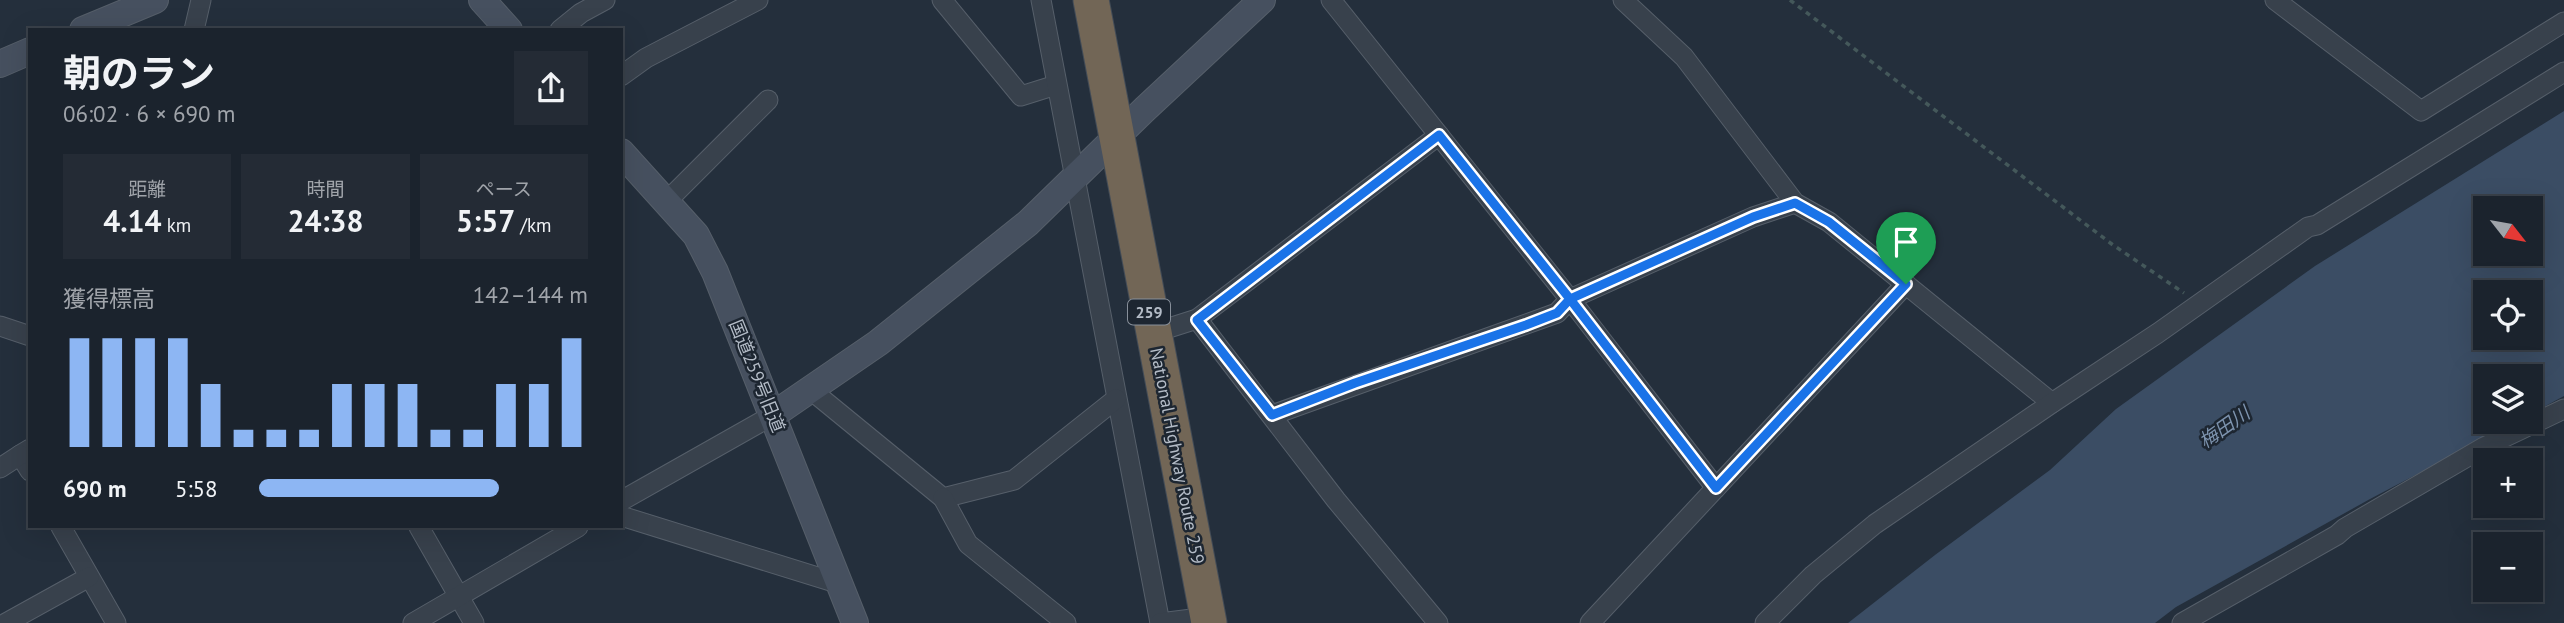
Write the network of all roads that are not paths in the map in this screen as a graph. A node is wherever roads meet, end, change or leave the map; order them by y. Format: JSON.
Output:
{"nodes":[{"id":1,"x":155,"y":0,"type":"edge"},
{"id":2,"x":201,"y":0,"type":"edge"},
{"id":3,"x":482,"y":0,"type":"edge"},
{"id":4,"x":605,"y":0,"type":"edge"},
{"id":5,"x":758,"y":0,"type":"edge"},
{"id":6,"x":942,"y":0,"type":"edge"},
{"id":7,"x":1041,"y":0,"type":"edge"},
{"id":8,"x":1091,"y":0,"type":"edge"},
{"id":9,"x":1262,"y":0,"type":"edge"},
{"id":10,"x":1331,"y":0,"type":"edge"},
{"id":11,"x":1623,"y":0,"type":"edge"},
{"id":12,"x":2275,"y":0,"type":"edge"},
{"id":13,"x":2564,"y":22,"type":"edge"},
{"id":14,"x":88,"y":28,"type":"edge"},
{"id":15,"x":194,"y":28,"type":"edge"},
{"id":16,"x":507,"y":28,"type":"edge"},
{"id":17,"x":562,"y":28,"type":"edge"},
{"id":18,"x":28,"y":52,"type":"edge"},
{"id":19,"x":0,"y":64,"type":"edge"},
{"id":20,"x":2564,"y":72,"type":"edge"},
{"id":21,"x":623,"y":75,"type":"edge"},
{"id":22,"x":1056,"y":85,"type":"junction"},
{"id":23,"x":768,"y":100,"type":"dead end"},
{"id":24,"x":1439,"y":135,"type":"junction"},
{"id":25,"x":1116,"y":136,"type":"junction"},
{"id":26,"x":623,"y":154,"type":"edge"},
{"id":27,"x":1076,"y":175,"type":"junction"},
{"id":28,"x":667,"y":201,"type":"junction"},
{"id":29,"x":1795,"y":203,"type":"junction"},
{"id":30,"x":1906,"y":284,"type":"junction"},
{"id":31,"x":1570,"y":299,"type":"junction"},
{"id":32,"x":1197,"y":320,"type":"junction"},
{"id":33,"x":0,"y":326,"type":"edge"},
{"id":34,"x":1153,"y":334,"type":"junction"},
{"id":35,"x":28,"y":335,"type":"edge"},
{"id":36,"x":811,"y":390,"type":"junction"},
{"id":37,"x":1116,"y":399,"type":"junction"},
{"id":38,"x":2052,"y":402,"type":"junction"},
{"id":39,"x":2564,"y":409,"type":"edge"},
{"id":40,"x":773,"y":415,"type":"junction"},
{"id":41,"x":1272,"y":415,"type":"junction"},
{"id":42,"x":27,"y":458,"type":"edge"},
{"id":43,"x":0,"y":468,"type":"edge"},
{"id":44,"x":1716,"y":488,"type":"junction"},
{"id":45,"x":943,"y":498,"type":"junction"},
{"id":46,"x":623,"y":500,"type":"edge"},
{"id":47,"x":623,"y":517,"type":"edge"},
{"id":48,"x":62,"y":528,"type":"edge"},
{"id":49,"x":420,"y":528,"type":"edge"},
{"id":50,"x":576,"y":528,"type":"edge"},
{"id":51,"x":89,"y":577,"type":"junction"},
{"id":52,"x":840,"y":584,"type":"junction"},
{"id":53,"x":459,"y":597,"type":"junction"},
{"id":54,"x":1054,"y":619,"type":"edge"},
{"id":55,"x":1208,"y":620,"type":"edge"},
{"id":56,"x":6,"y":623,"type":"edge"},
{"id":57,"x":116,"y":623,"type":"edge"},
{"id":58,"x":412,"y":623,"type":"edge"},
{"id":59,"x":474,"y":623,"type":"edge"},
{"id":60,"x":855,"y":623,"type":"edge"},
{"id":61,"x":1160,"y":623,"type":"edge"},
{"id":62,"x":1438,"y":623,"type":"edge"},
{"id":63,"x":1590,"y":623,"type":"edge"},
{"id":64,"x":1765,"y":623,"type":"edge"},
{"id":65,"x":2182,"y":623,"type":"edge"}],
"edges":[{"from":1,"to":14,"type":"street"},
{"from":2,"to":15,"type":"street"},
{"from":3,"to":16,"type":"street"},
{"from":4,"to":17,"type":"street"},
{"from":5,"to":21,"type":"street"},
{"from":6,"to":22,"type":"street"},
{"from":7,"to":22,"type":"street"},
{"from":8,"to":25,"type":"highway","name":"National Highway Route 259","number":"259"},
{"from":9,"to":25,"type":"street"},
{"from":10,"to":24,"type":"street"},
{"from":11,"to":29,"type":"street"},
{"from":12,"to":13,"type":"street"},
{"from":18,"to":19,"type":"street"},
{"from":20,"to":38,"type":"street"},
{"from":22,"to":27,"type":"street"},
{"from":23,"to":28,"type":"street"},
{"from":24,"to":31,"type":"street"},
{"from":24,"to":32,"type":"street"},
{"from":25,"to":27,"type":"street"},
{"from":25,"to":34,"type":"highway","name":"National Highway Route 259","number":"259"},
{"from":26,"to":28,"type":"street","name":"国道259号旧道"},
{"from":27,"to":36,"type":"street"},
{"from":27,"to":37,"type":"street"},
{"from":28,"to":40,"type":"street","name":"国道259号旧道"},
{"from":29,"to":30,"type":"street"},
{"from":29,"to":31,"type":"street"},
{"from":30,"to":38,"type":"street"},
{"from":30,"to":44,"type":"street"},
{"from":31,"to":41,"type":"street"},
{"from":31,"to":44,"type":"street"},
{"from":32,"to":34,"type":"street"},
{"from":32,"to":41,"type":"street"},
{"from":33,"to":35,"type":"street"},
{"from":34,"to":55,"type":"highway","name":"National Highway Route 259","number":"259"},
{"from":36,"to":40,"type":"street"},
{"from":36,"to":45,"type":"street"},
{"from":37,"to":45,"type":"street"},
{"from":37,"to":61,"type":"street"},
{"from":38,"to":64,"type":"street"},
{"from":39,"to":65,"type":"street"},
{"from":40,"to":46,"type":"street"},
{"from":40,"to":52,"type":"street","name":"国道259号旧道"},
{"from":41,"to":62,"type":"street"},
{"from":42,"to":43,"type":"street"},
{"from":44,"to":63,"type":"street"},
{"from":45,"to":54,"type":"street"},
{"from":47,"to":52,"type":"street"},
{"from":48,"to":51,"type":"street"},
{"from":49,"to":53,"type":"street"},
{"from":50,"to":53,"type":"street"},
{"from":51,"to":56,"type":"street"},
{"from":51,"to":57,"type":"street"},
{"from":52,"to":60,"type":"street","name":"国道259号旧道"},
{"from":53,"to":58,"type":"street"},
{"from":53,"to":59,"type":"street"},
{"from":55,"to":61,"type":"street"}]}
